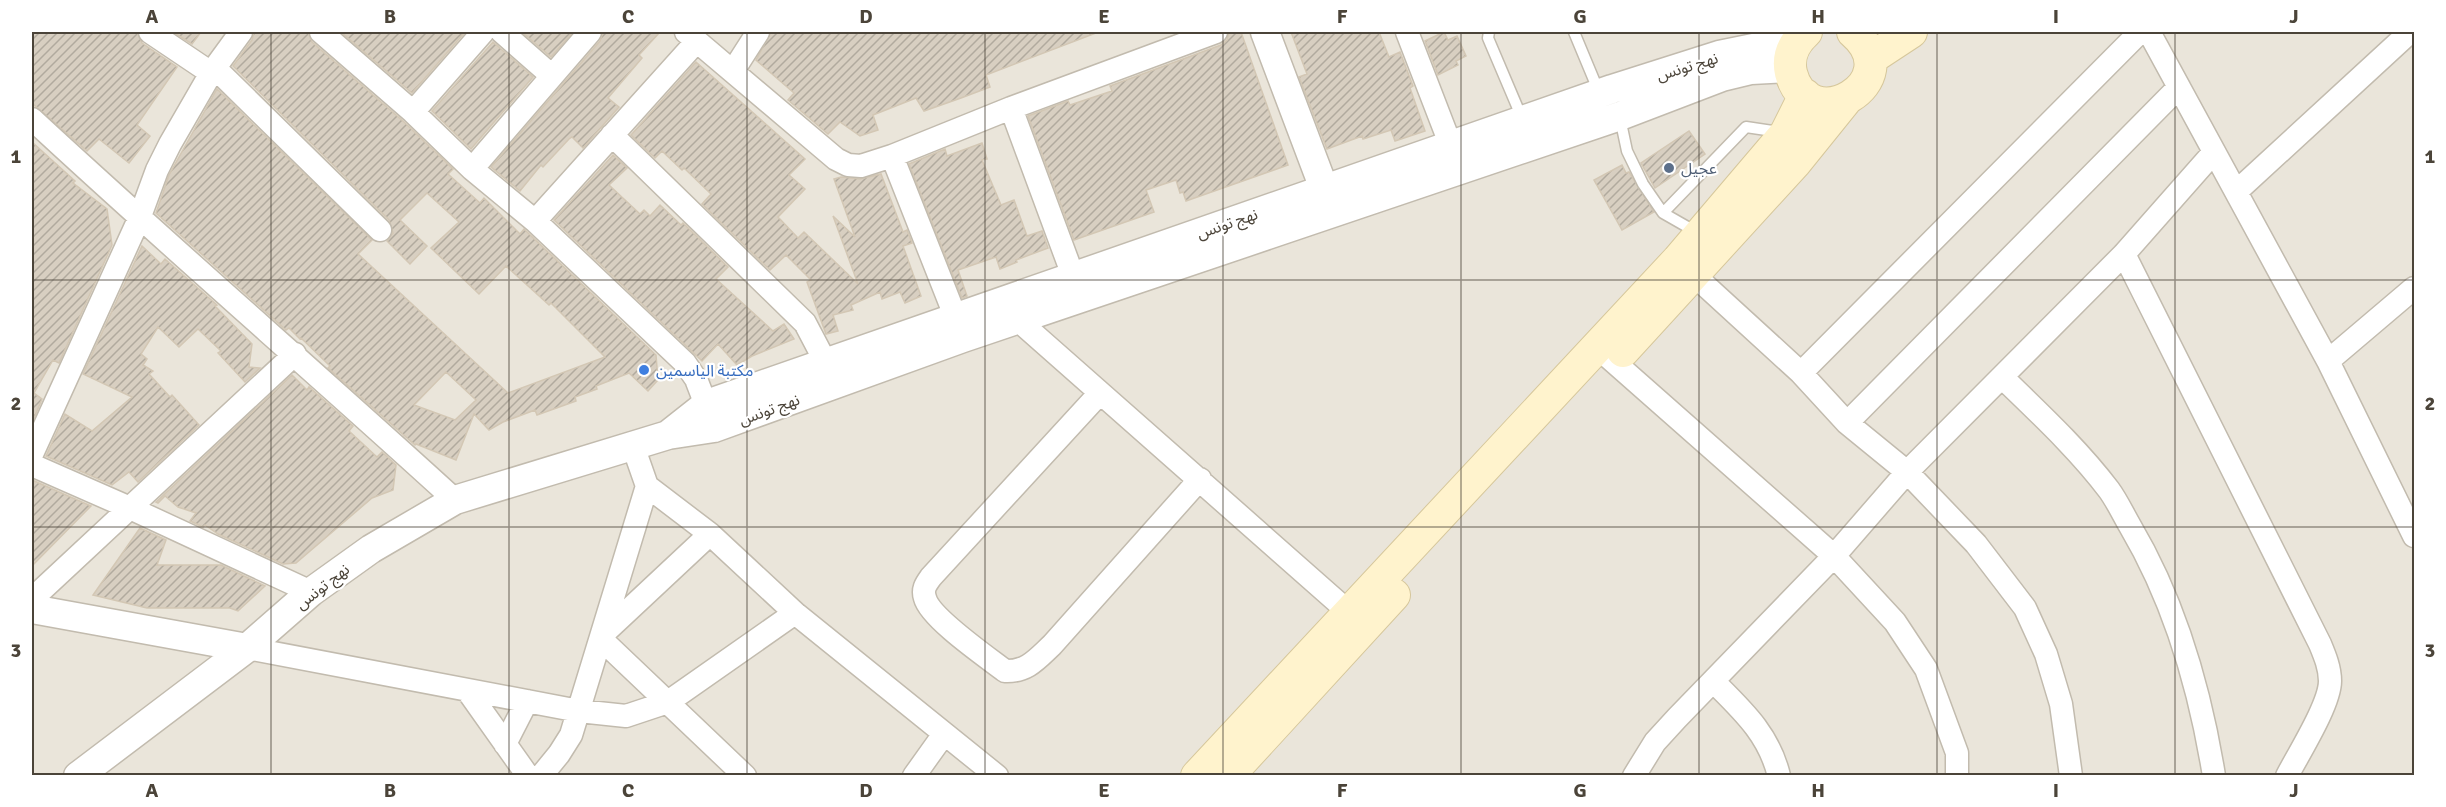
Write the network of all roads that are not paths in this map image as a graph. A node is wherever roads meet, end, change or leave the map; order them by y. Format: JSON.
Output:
{"nodes":[{"id":1,"x":150,"y":32,"type":"edge"},
{"id":2,"x":241,"y":32,"type":"edge"},
{"id":3,"x":321,"y":32,"type":"edge"},
{"id":4,"x":483,"y":32,"type":"edge"},
{"id":5,"x":502,"y":32,"type":"edge"},
{"id":6,"x":590,"y":32,"type":"edge"},
{"id":7,"x":758,"y":32,"type":"edge"},
{"id":8,"x":1216,"y":32,"type":"edge"},
{"id":9,"x":1265,"y":32,"type":"edge"},
{"id":10,"x":1407,"y":32,"type":"edge"},
{"id":11,"x":1489,"y":32,"type":"edge"},
{"id":12,"x":1574,"y":32,"type":"edge"},
{"id":13,"x":1854,"y":32,"type":"edge"},
{"id":14,"x":1911,"y":32,"type":"edge"},
{"id":15,"x":2140,"y":32,"type":"edge"},
{"id":16,"x":2149,"y":32,"type":"edge"},
{"id":17,"x":2410,"y":32,"type":"edge"},
{"id":18,"x":1802,"y":35,"type":"edge"},
{"id":19,"x":692,"y":36,"type":"edge"},
{"id":20,"x":1870,"y":59,"type":"junction"},
{"id":21,"x":1790,"y":68,"type":"junction"},
{"id":22,"x":733,"y":70,"type":"junction"},
{"id":23,"x":213,"y":71,"type":"junction"},
{"id":24,"x":552,"y":76,"type":"junction"},
{"id":25,"x":2179,"y":87,"type":"junction"},
{"id":26,"x":1805,"y":95,"type":"junction"},
{"id":27,"x":1613,"y":101,"type":"junction"},
{"id":28,"x":1845,"y":101,"type":"junction"},
{"id":29,"x":1011,"y":108,"type":"junction"},
{"id":30,"x":413,"y":112,"type":"junction"},
{"id":31,"x":32,"y":119,"type":"edge"},
{"id":32,"x":1524,"y":121,"type":"junction"},
{"id":33,"x":1786,"y":133,"type":"junction"},
{"id":34,"x":612,"y":135,"type":"junction"},
{"id":35,"x":2214,"y":152,"type":"junction"},
{"id":36,"x":892,"y":156,"type":"junction"},
{"id":37,"x":1455,"y":158,"type":"junction"},
{"id":38,"x":471,"y":169,"type":"junction"},
{"id":39,"x":2237,"y":191,"type":"junction"},
{"id":40,"x":1329,"y":202,"type":"junction"},
{"id":41,"x":1664,"y":213,"type":"junction"},
{"id":42,"x":140,"y":219,"type":"junction"},
{"id":43,"x":535,"y":221,"type":"junction"},
{"id":44,"x":380,"y":230,"type":"dead end"},
{"id":45,"x":1701,"y":235,"type":"junction"},
{"id":46,"x":2124,"y":254,"type":"junction"},
{"id":47,"x":1686,"y":268,"type":"junction"},
{"id":48,"x":1077,"y":287,"type":"junction"},
{"id":49,"x":2415,"y":288,"type":"edge"},
{"id":50,"x":1014,"y":310,"type":"junction"},
{"id":51,"x":960,"y":328,"type":"junction"},
{"id":52,"x":295,"y":354,"type":"junction"},
{"id":53,"x":1605,"y":355,"type":"junction"},
{"id":54,"x":2328,"y":362,"type":"junction"},
{"id":55,"x":1801,"y":373,"type":"junction"},
{"id":56,"x":830,"y":374,"type":"junction"},
{"id":57,"x":2002,"y":377,"type":"junction"},
{"id":58,"x":1100,"y":393,"type":"junction"},
{"id":59,"x":710,"y":416,"type":"junction"},
{"id":60,"x":1847,"y":423,"type":"junction"},
{"id":61,"x":633,"y":446,"type":"junction"},
{"id":62,"x":32,"y":454,"type":"edge"},
{"id":63,"x":32,"y":465,"type":"edge"},
{"id":64,"x":1908,"y":472,"type":"junction"},
{"id":65,"x":1200,"y":479,"type":"junction"},
{"id":66,"x":647,"y":486,"type":"junction"},
{"id":67,"x":455,"y":500,"type":"junction"},
{"id":68,"x":130,"y":508,"type":"junction"},
{"id":69,"x":710,"y":534,"type":"junction"},
{"id":70,"x":2415,"y":536,"type":"edge"},
{"id":71,"x":1834,"y":556,"type":"junction"},
{"id":72,"x":311,"y":592,"type":"junction"},
{"id":73,"x":32,"y":598,"type":"edge"},
{"id":74,"x":32,"y":609,"type":"edge"},
{"id":75,"x":795,"y":613,"type":"junction"},
{"id":76,"x":1357,"y":619,"type":"junction"},
{"id":77,"x":602,"y":636,"type":"junction"},
{"id":78,"x":247,"y":648,"type":"junction"},
{"id":79,"x":1713,"y":681,"type":"junction"},
{"id":80,"x":467,"y":690,"type":"junction"},
{"id":81,"x":527,"y":701,"type":"junction"},
{"id":82,"x":668,"y":702,"type":"junction"},
{"id":83,"x":579,"y":711,"type":"junction"},
{"id":84,"x":945,"y":734,"type":"junction"},
{"id":85,"x":505,"y":744,"type":"junction"},
{"id":86,"x":78,"y":776,"type":"edge"},
{"id":87,"x":528,"y":776,"type":"edge"},
{"id":88,"x":541,"y":776,"type":"edge"},
{"id":89,"x":745,"y":776,"type":"edge"},
{"id":90,"x":914,"y":776,"type":"edge"},
{"id":91,"x":997,"y":776,"type":"edge"},
{"id":92,"x":1197,"y":776,"type":"edge"},
{"id":93,"x":1228,"y":776,"type":"edge"},
{"id":94,"x":1634,"y":776,"type":"edge"},
{"id":95,"x":1779,"y":776,"type":"edge"},
{"id":96,"x":1957,"y":776,"type":"edge"},
{"id":97,"x":2071,"y":776,"type":"edge"},
{"id":98,"x":2214,"y":776,"type":"edge"},
{"id":99,"x":2287,"y":776,"type":"edge"}],
"edges":[{"from":1,"to":23,"type":"street"},
{"from":2,"to":23,"type":"street"},
{"from":3,"to":30,"type":"street"},
{"from":4,"to":30,"type":"street"},
{"from":5,"to":24,"type":"street"},
{"from":6,"to":24,"type":"street"},
{"from":7,"to":22,"type":"street"},
{"from":8,"to":29,"type":"street"},
{"from":9,"to":40,"type":"street"},
{"from":10,"to":37,"type":"street"},
{"from":11,"to":32,"type":"lane"},
{"from":12,"to":27,"type":"lane"},
{"from":13,"to":20,"type":"main road"},
{"from":14,"to":20,"type":"main road"},
{"from":15,"to":55,"type":"street"},
{"from":16,"to":25,"type":"street"},
{"from":17,"to":39,"type":"street"},
{"from":18,"to":21,"type":"main road"},
{"from":18,"to":27,"type":"street","name":"نهج تونس"},
{"from":19,"to":22,"type":"street"},
{"from":19,"to":34,"type":"street"},
{"from":20,"to":28,"type":"main road"},
{"from":21,"to":26,"type":"main road"},
{"from":21,"to":27,"type":"street","name":"نهج تونس"},
{"from":22,"to":36,"type":"street"},
{"from":23,"to":42,"type":"street"},
{"from":23,"to":44,"type":"street"},
{"from":24,"to":38,"type":"street"},
{"from":25,"to":35,"type":"street"},
{"from":25,"to":60,"type":"street"},
{"from":26,"to":28,"type":"main road"},
{"from":26,"to":33,"type":"main road"},
{"from":27,"to":32,"type":"street","name":"نهج تونس"},
{"from":27,"to":37,"type":"street","name":"نهج تونس"},
{"from":27,"to":41,"type":"lane"},
{"from":28,"to":47,"type":"main road"},
{"from":29,"to":36,"type":"street"},
{"from":29,"to":48,"type":"street"},
{"from":30,"to":38,"type":"street"},
{"from":31,"to":42,"type":"street"},
{"from":32,"to":37,"type":"street","name":"نهج تونس"},
{"from":33,"to":41,"type":"lane"},
{"from":33,"to":45,"type":"main road"},
{"from":34,"to":43,"type":"street"},
{"from":34,"to":56,"type":"street"},
{"from":35,"to":39,"type":"street"},
{"from":35,"to":46,"type":"street"},
{"from":36,"to":51,"type":"street"},
{"from":37,"to":40,"type":"street","name":"نهج تونس"},
{"from":38,"to":43,"type":"street"},
{"from":39,"to":54,"type":"street"},
{"from":40,"to":48,"type":"street","name":"نهج تونس"},
{"from":41,"to":45,"type":"lane"},
{"from":42,"to":52,"type":"street"},
{"from":42,"to":62,"type":"street"},
{"from":43,"to":59,"type":"street"},
{"from":45,"to":47,"type":"main road"},
{"from":46,"to":57,"type":"street"},
{"from":46,"to":99,"type":"street"},
{"from":47,"to":53,"type":"main road"},
{"from":47,"to":55,"type":"street"},
{"from":48,"to":50,"type":"street","name":"نهج تونس"},
{"from":49,"to":54,"type":"street"},
{"from":50,"to":51,"type":"street","name":"نهج تونس"},
{"from":50,"to":58,"type":"street"},
{"from":51,"to":56,"type":"street","name":"نهج تونس"},
{"from":52,"to":67,"type":"street"},
{"from":52,"to":68,"type":"street"},
{"from":53,"to":71,"type":"street"},
{"from":53,"to":76,"type":"main road"},
{"from":54,"to":70,"type":"street"},
{"from":55,"to":60,"type":"street"},
{"from":56,"to":59,"type":"street","name":"نهج تونس"},
{"from":57,"to":64,"type":"street"},
{"from":57,"to":98,"type":"street"},
{"from":58,"to":65,"type":"street"},
{"from":58,"to":65,"type":"street"},
{"from":59,"to":61,"type":"street","name":"نهج تونس"},
{"from":60,"to":64,"type":"street"},
{"from":61,"to":66,"type":"street"},
{"from":61,"to":67,"type":"street","name":"نهج تونس"},
{"from":63,"to":68,"type":"street"},
{"from":64,"to":71,"type":"street"},
{"from":64,"to":97,"type":"street"},
{"from":65,"to":76,"type":"street"},
{"from":66,"to":69,"type":"street"},
{"from":66,"to":77,"type":"street"},
{"from":67,"to":72,"type":"street","name":"نهج تونس"},
{"from":68,"to":72,"type":"street"},
{"from":68,"to":73,"type":"street"},
{"from":69,"to":75,"type":"street"},
{"from":69,"to":77,"type":"street"},
{"from":71,"to":79,"type":"street"},
{"from":71,"to":96,"type":"street"},
{"from":72,"to":78,"type":"street","name":"نهج تونس"},
{"from":74,"to":78,"type":"street"},
{"from":75,"to":82,"type":"street"},
{"from":75,"to":84,"type":"street"},
{"from":76,"to":92,"type":"main road"},
{"from":76,"to":93,"type":"main road"},
{"from":77,"to":82,"type":"street"},
{"from":77,"to":83,"type":"street"},
{"from":78,"to":80,"type":"street"},
{"from":78,"to":86,"type":"street","name":"نهج تونس"},
{"from":79,"to":94,"type":"street"},
{"from":79,"to":95,"type":"street"},
{"from":80,"to":81,"type":"street"},
{"from":80,"to":85,"type":"street"},
{"from":81,"to":83,"type":"street"},
{"from":81,"to":85,"type":"street"},
{"from":82,"to":83,"type":"street"},
{"from":82,"to":89,"type":"street"},
{"from":83,"to":88,"type":"street"},
{"from":84,"to":90,"type":"street"},
{"from":84,"to":91,"type":"street"},
{"from":85,"to":87,"type":"street"}]}
